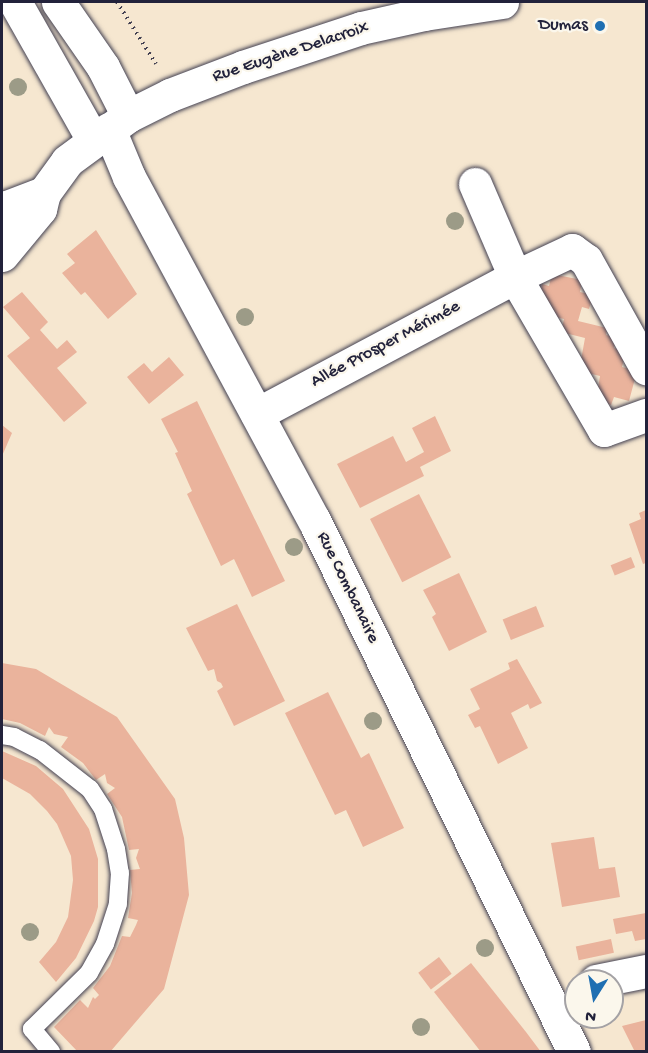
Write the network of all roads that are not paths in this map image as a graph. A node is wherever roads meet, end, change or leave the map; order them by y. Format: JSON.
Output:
{"nodes":[{"id":1,"x":15,"y":2,"type":"edge"},
{"id":2,"x":58,"y":2,"type":"edge"},
{"id":3,"x":502,"y":2,"type":"edge"},
{"id":4,"x":110,"y":128,"type":"junction"},
{"id":5,"x":475,"y":184,"type":"dead end"},
{"id":6,"x":44,"y":193,"type":"junction"},
{"id":7,"x":2,"y":213,"type":"edge"},
{"id":8,"x":2,"y":255,"type":"edge"},
{"id":9,"x":515,"y":277,"type":"junction"},
{"id":10,"x":646,"y":368,"type":"edge"},
{"id":11,"x":257,"y":414,"type":"junction"},
{"id":12,"x":646,"y":416,"type":"edge"},
{"id":13,"x":2,"y":735,"type":"edge"},
{"id":14,"x":646,"y":971,"type":"edge"},
{"id":15,"x":624,"y":975,"type":"edge"},
{"id":16,"x":541,"y":984,"type":"junction"},
{"id":17,"x":564,"y":987,"type":"edge"},
{"id":18,"x":51,"y":1052,"type":"edge"},
{"id":19,"x":574,"y":1052,"type":"edge"}],
"edges":[{"from":1,"to":4,"type":"street","name":"Rue Combanaire"},
{"from":2,"to":4,"type":"street","name":"Rue Combanaire"},
{"from":3,"to":4,"type":"street","name":"Rue Eugène Delacroix"},
{"from":4,"to":6,"type":"street","name":"Rue Eugène Delacroix"},
{"from":4,"to":11,"type":"street","name":"Rue Combanaire"},
{"from":5,"to":9,"type":"street"},
{"from":6,"to":7,"type":"street"},
{"from":6,"to":8,"type":"street","name":"Rue Eugène Delacroix"},
{"from":9,"to":10,"type":"street","name":"Allée Prosper Mérimée"},
{"from":9,"to":11,"type":"street","name":"Allée Prosper Mérimée"},
{"from":9,"to":12,"type":"street"},
{"from":11,"to":16,"type":"street","name":"Rue Combanaire"},
{"from":13,"to":18,"type":"lane"},
{"from":14,"to":15,"type":"street"},
{"from":16,"to":17,"type":"street"},
{"from":16,"to":19,"type":"street","name":"Rue Combanaire"}]}
